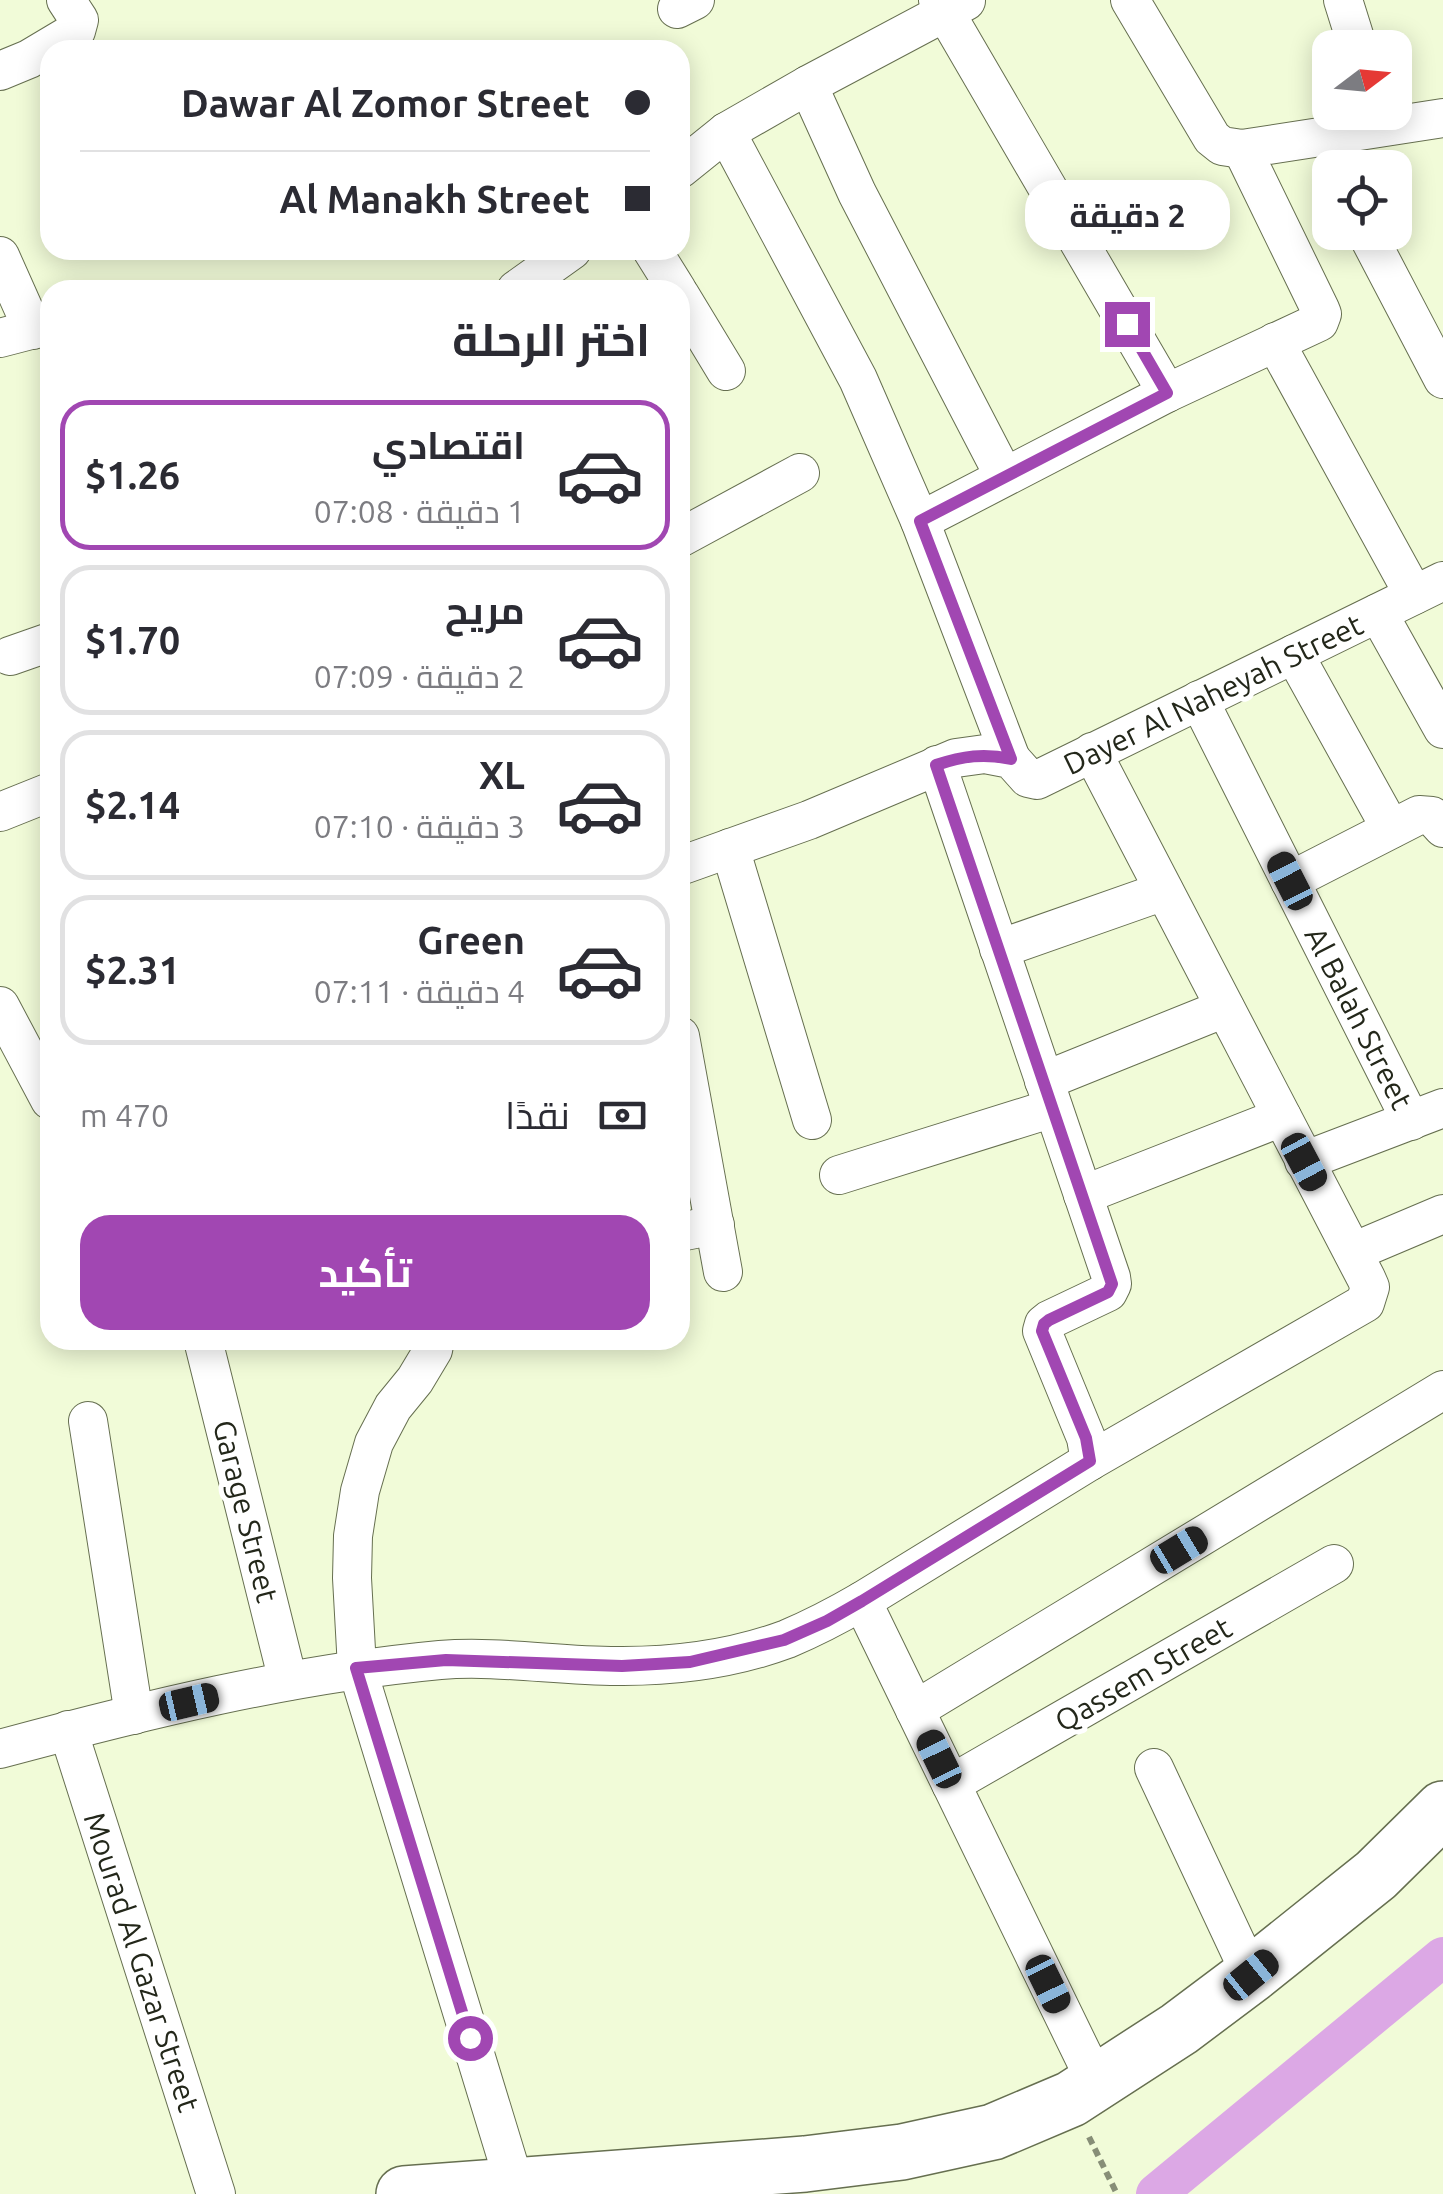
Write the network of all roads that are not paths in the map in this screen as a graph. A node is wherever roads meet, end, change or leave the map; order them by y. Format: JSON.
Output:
{"nodes":[{"id":1,"x":1130,"y":0,"type":"edge"},
{"id":2,"x":1343,"y":0,"type":"edge"},
{"id":3,"x":950,"y":4,"type":"edge"},
{"id":4,"x":70,"y":7,"type":"edge"},
{"id":5,"x":1352,"y":30,"type":"edge"},
{"id":6,"x":62,"y":40,"type":"edge"},
{"id":7,"x":40,"y":52,"type":"edge"},
{"id":8,"x":0,"y":70,"type":"edge"},
{"id":9,"x":808,"y":85,"type":"junction"},
{"id":10,"x":1443,"y":118,"type":"edge"},
{"id":11,"x":1412,"y":120,"type":"edge"},
{"id":12,"x":1366,"y":130,"type":"edge"},
{"id":13,"x":726,"y":132,"type":"junction"},
{"id":14,"x":1242,"y":149,"type":"junction"},
{"id":15,"x":1329,"y":150,"type":"edge"},
{"id":16,"x":1312,"y":152,"type":"edge"},
{"id":17,"x":690,"y":160,"type":"edge"},
{"id":18,"x":1375,"y":250,"type":"edge"},
{"id":19,"x":0,"y":256,"type":"edge"},
{"id":20,"x":558,"y":260,"type":"edge"},
{"id":21,"x":530,"y":280,"type":"edge"},
{"id":22,"x":690,"y":312,"type":"edge"},
{"id":23,"x":28,"y":331,"type":"edge"},
{"id":24,"x":1275,"y":342,"type":"junction"},
{"id":25,"x":726,"y":370,"type":"dead end"},
{"id":26,"x":1443,"y":379,"type":"edge"},
{"id":27,"x":1167,"y":393,"type":"junction"},
{"id":28,"x":800,"y":473,"type":"dead end"},
{"id":29,"x":1004,"y":476,"type":"junction"},
{"id":30,"x":920,"y":521,"type":"junction"},
{"id":31,"x":690,"y":533,"type":"edge"},
{"id":32,"x":1429,"y":588,"type":"edge"},
{"id":33,"x":1378,"y":613,"type":"junction"},
{"id":34,"x":40,"y":646,"type":"edge"},
{"id":35,"x":1294,"y":654,"type":"junction"},
{"id":36,"x":10,"y":656,"type":"dead end"},
{"id":37,"x":1199,"y":700,"type":"junction"},
{"id":38,"x":1443,"y":729,"type":"edge"},
{"id":39,"x":1092,"y":752,"type":"junction"},
{"id":40,"x":1011,"y":759,"type":"junction"},
{"id":41,"x":936,"y":765,"type":"junction"},
{"id":42,"x":40,"y":796,"type":"edge"},
{"id":43,"x":0,"y":812,"type":"edge"},
{"id":44,"x":1443,"y":828,"type":"edge"},
{"id":45,"x":1391,"y":829,"type":"junction"},
{"id":46,"x":730,"y":848,"type":"junction"},
{"id":47,"x":690,"y":862,"type":"edge"},
{"id":48,"x":1290,"y":881,"type":"junction"},
{"id":49,"x":1164,"y":892,"type":"junction"},
{"id":50,"x":999,"y":949,"type":"junction"},
{"id":51,"x":0,"y":1006,"type":"edge"},
{"id":52,"x":1225,"y":1008,"type":"junction"},
{"id":53,"x":40,"y":1081,"type":"edge"},
{"id":54,"x":1048,"y":1094,"type":"junction"},
{"id":55,"x":1427,"y":1114,"type":"edge"},
{"id":56,"x":1282,"y":1117,"type":"junction"},
{"id":57,"x":812,"y":1120,"type":"dead end"},
{"id":58,"x":690,"y":1143,"type":"edge"},
{"id":59,"x":1304,"y":1162,"type":"junction"},
{"id":60,"x":839,"y":1175,"type":"dead end"},
{"id":61,"x":1082,"y":1195,"type":"junction"},
{"id":62,"x":1443,"y":1214,"type":"edge"},
{"id":63,"x":698,"y":1228,"type":"edge"},
{"id":64,"x":1352,"y":1252,"type":"junction"},
{"id":65,"x":724,"y":1272,"type":"dead end"},
{"id":66,"x":205,"y":1350,"type":"edge"},
{"id":67,"x":433,"y":1350,"type":"edge"},
{"id":68,"x":1443,"y":1390,"type":"edge"},
{"id":69,"x":88,"y":1421,"type":"dead end"},
{"id":70,"x":1090,"y":1461,"type":"junction"},
{"id":71,"x":1334,"y":1564,"type":"dead end"},
{"id":72,"x":862,"y":1601,"type":"junction"},
{"id":73,"x":356,"y":1668,"type":"junction"},
{"id":74,"x":288,"y":1681,"type":"junction"},
{"id":75,"x":915,"y":1710,"type":"junction"},
{"id":76,"x":134,"y":1715,"type":"junction"},
{"id":77,"x":68,"y":1730,"type":"junction"},
{"id":78,"x":0,"y":1749,"type":"edge"},
{"id":79,"x":1154,"y":1768,"type":"dead end"},
{"id":80,"x":951,"y":1784,"type":"junction"},
{"id":81,"x":1443,"y":1809,"type":"edge"},
{"id":82,"x":1251,"y":1975,"type":"junction"},
{"id":83,"x":1093,"y":2109,"type":"junction"},
{"id":84,"x":515,"y":2185,"type":"junction"},
{"id":85,"x":216,"y":2194,"type":"edge"},
{"id":86,"x":404,"y":2194,"type":"edge"}],
"edges":[{"from":1,"to":14,"type":"street"},
{"from":2,"to":5,"type":"street"},
{"from":3,"to":9,"type":"street"},
{"from":3,"to":27,"type":"street"},
{"from":4,"to":6,"type":"street"},
{"from":7,"to":8,"type":"street"},
{"from":9,"to":13,"type":"street"},
{"from":9,"to":29,"type":"street"},
{"from":10,"to":11,"type":"street"},
{"from":12,"to":15,"type":"street"},
{"from":13,"to":17,"type":"street"},
{"from":13,"to":30,"type":"street"},
{"from":14,"to":16,"type":"street"},
{"from":14,"to":24,"type":"street"},
{"from":18,"to":26,"type":"street"},
{"from":19,"to":23,"type":"street"},
{"from":20,"to":21,"type":"street"},
{"from":22,"to":25,"type":"street"},
{"from":24,"to":27,"type":"street"},
{"from":24,"to":32,"type":"street","name":"Dayer Al Naheyah Street"},
{"from":27,"to":29,"type":"street"},
{"from":28,"to":31,"type":"street"},
{"from":29,"to":30,"type":"street"},
{"from":30,"to":40,"type":"street"},
{"from":32,"to":33,"type":"street","name":"Dayer Al Naheyah Street"},
{"from":33,"to":35,"type":"street","name":"Dayer Al Naheyah Street"},
{"from":33,"to":38,"type":"street"},
{"from":34,"to":36,"type":"street"},
{"from":35,"to":37,"type":"street","name":"Dayer Al Naheyah Street"},
{"from":35,"to":45,"type":"street"},
{"from":37,"to":39,"type":"street","name":"Dayer Al Naheyah Street"},
{"from":37,"to":48,"type":"street","name":"Al Balah Street"},
{"from":39,"to":40,"type":"street","name":"Dayer Al Naheyah Street"},
{"from":39,"to":49,"type":"street"},
{"from":40,"to":41,"type":"street","name":"Dayer Al Naheyah Street"},
{"from":41,"to":46,"type":"street","name":"Dayer Al Naheyah Street"},
{"from":41,"to":50,"type":"street"},
{"from":42,"to":43,"type":"street"},
{"from":44,"to":45,"type":"street"},
{"from":45,"to":48,"type":"street"},
{"from":46,"to":47,"type":"street","name":"Dayer Al Naheyah Street"},
{"from":46,"to":57,"type":"street"},
{"from":48,"to":55,"type":"street","name":"Al Balah Street"},
{"from":49,"to":50,"type":"street"},
{"from":49,"to":52,"type":"street"},
{"from":50,"to":54,"type":"street"},
{"from":51,"to":53,"type":"street"},
{"from":52,"to":54,"type":"street"},
{"from":52,"to":56,"type":"street"},
{"from":54,"to":60,"type":"street"},
{"from":54,"to":61,"type":"street"},
{"from":55,"to":59,"type":"street"},
{"from":56,"to":59,"type":"street"},
{"from":56,"to":61,"type":"street"},
{"from":58,"to":63,"type":"street"},
{"from":59,"to":64,"type":"street"},
{"from":61,"to":70,"type":"street"},
{"from":62,"to":64,"type":"street"},
{"from":63,"to":65,"type":"street"},
{"from":64,"to":70,"type":"street"},
{"from":66,"to":74,"type":"street","name":"Garage Street"},
{"from":67,"to":73,"type":"street"},
{"from":68,"to":75,"type":"street"},
{"from":69,"to":76,"type":"street"},
{"from":70,"to":72,"type":"street"},
{"from":71,"to":80,"type":"street","name":"Qassem Street"},
{"from":72,"to":73,"type":"street"},
{"from":72,"to":75,"type":"street"},
{"from":73,"to":74,"type":"street"},
{"from":73,"to":84,"type":"street"},
{"from":74,"to":76,"type":"street"},
{"from":75,"to":80,"type":"street"},
{"from":76,"to":77,"type":"street"},
{"from":77,"to":78,"type":"street"},
{"from":77,"to":85,"type":"street","name":"Mourad Al Gazar Street"},
{"from":79,"to":82,"type":"street"},
{"from":80,"to":83,"type":"street"},
{"from":81,"to":82,"type":"main road"},
{"from":82,"to":83,"type":"main road"},
{"from":83,"to":84,"type":"main road"},
{"from":84,"to":86,"type":"main road"}]}
